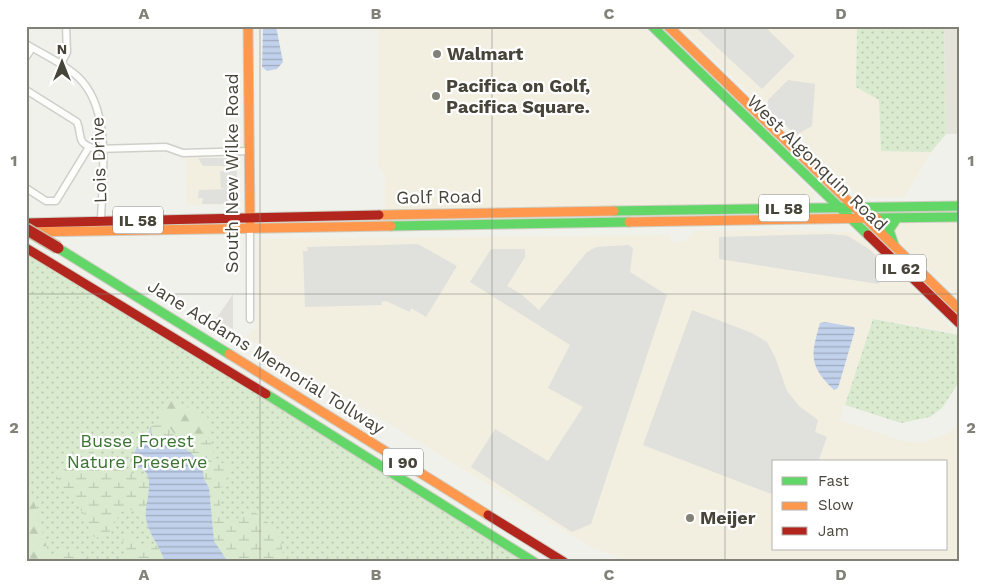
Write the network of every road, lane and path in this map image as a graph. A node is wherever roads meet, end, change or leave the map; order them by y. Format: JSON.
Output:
{"nodes":[{"id":1,"x":66,"y":26,"type":"edge"},
{"id":2,"x":248,"y":26,"type":"edge"},
{"id":3,"x":652,"y":26,"type":"edge"},
{"id":4,"x":668,"y":26,"type":"edge"},
{"id":5,"x":29,"y":46,"type":"edge"},
{"id":6,"x":26,"y":57,"type":"edge"},
{"id":7,"x":61,"y":64,"type":"junction"},
{"id":8,"x":26,"y":90,"type":"edge"},
{"id":9,"x":89,"y":147,"type":"junction"},
{"id":10,"x":102,"y":149,"type":"junction"},
{"id":11,"x":250,"y":151,"type":"junction"},
{"id":12,"x":26,"y":188,"type":"edge"},
{"id":13,"x":959,"y":206,"type":"edge"},
{"id":14,"x":840,"y":207,"type":"junction"},
{"id":15,"x":852,"y":213,"type":"junction"},
{"id":16,"x":959,"y":217,"type":"edge"},
{"id":17,"x":864,"y":218,"type":"junction"},
{"id":18,"x":898,"y":218,"type":"junction"},
{"id":19,"x":101,"y":221,"type":"junction"},
{"id":20,"x":250,"y":222,"type":"junction"},
{"id":21,"x":26,"y":223,"type":"edge"},
{"id":22,"x":26,"y":231,"type":"edge"},
{"id":23,"x":26,"y":248,"type":"edge"},
{"id":24,"x":896,"y":250,"type":"junction"},
{"id":25,"x":959,"y":309,"type":"edge"},
{"id":26,"x":250,"y":319,"type":"dead end"},
{"id":27,"x":959,"y":322,"type":"edge"},
{"id":28,"x":534,"y":562,"type":"edge"},
{"id":29,"x":564,"y":562,"type":"edge"}],
"edges":[{"from":1,"to":7,"type":"street"},
{"from":2,"to":11,"type":"main road","name":"South New Wilke Road"},
{"from":3,"to":14,"type":"main road","name":"West Algonquin Road","number":"IL 62"},
{"from":4,"to":15,"type":"main road","name":"West Algonquin Road","number":"IL 62"},
{"from":5,"to":6,"type":"street"},
{"from":5,"to":7,"type":"street","name":"Lois Drive"},
{"from":7,"to":10,"type":"street","name":"Lois Drive"},
{"from":8,"to":9,"type":"street"},
{"from":9,"to":10,"type":"street"},
{"from":9,"to":12,"type":"street"},
{"from":10,"to":11,"type":"street"},
{"from":10,"to":19,"type":"street","name":"Lois Drive"},
{"from":11,"to":20,"type":"main road","name":"South New Wilke Road"},
{"from":13,"to":15,"type":"main road","number":"IL 58"},
{"from":14,"to":15,"type":"main road","name":"West Algonquin Road","number":"IL 62"},
{"from":14,"to":20,"type":"main road","name":"Golf Road","number":"IL 58"},
{"from":15,"to":17,"type":"main road","number":"IL 58"},
{"from":15,"to":20,"type":"main road","name":"Golf Road","number":"IL 58"},
{"from":15,"to":27,"type":"main road","name":"West Algonquin Road","number":"IL 62"},
{"from":16,"to":18,"type":"main road","number":"IL 58"},
{"from":17,"to":18,"type":"main road","number":"IL 58"},
{"from":17,"to":24,"type":"main road","name":"West Algonquin Road","number":"IL 62"},
{"from":18,"to":24,"type":"main road"},
{"from":19,"to":20,"type":"main road","name":"Golf Road","number":"IL 58"},
{"from":19,"to":21,"type":"main road","name":"Golf Road","number":"IL 58"},
{"from":20,"to":22,"type":"main road","name":"Golf Road","number":"IL 58"},
{"from":20,"to":26,"type":"street","name":"South New Wilke Road"},
{"from":22,"to":29,"type":"main road","name":"Jane Addams Memorial Tollway","number":"I 90","bridge":true},
{"from":23,"to":28,"type":"main road","name":"Jane Addams Memorial Tollway","number":"I 90"},
{"from":24,"to":25,"type":"main road","name":"West Algonquin Road","number":"IL 62"}]}
